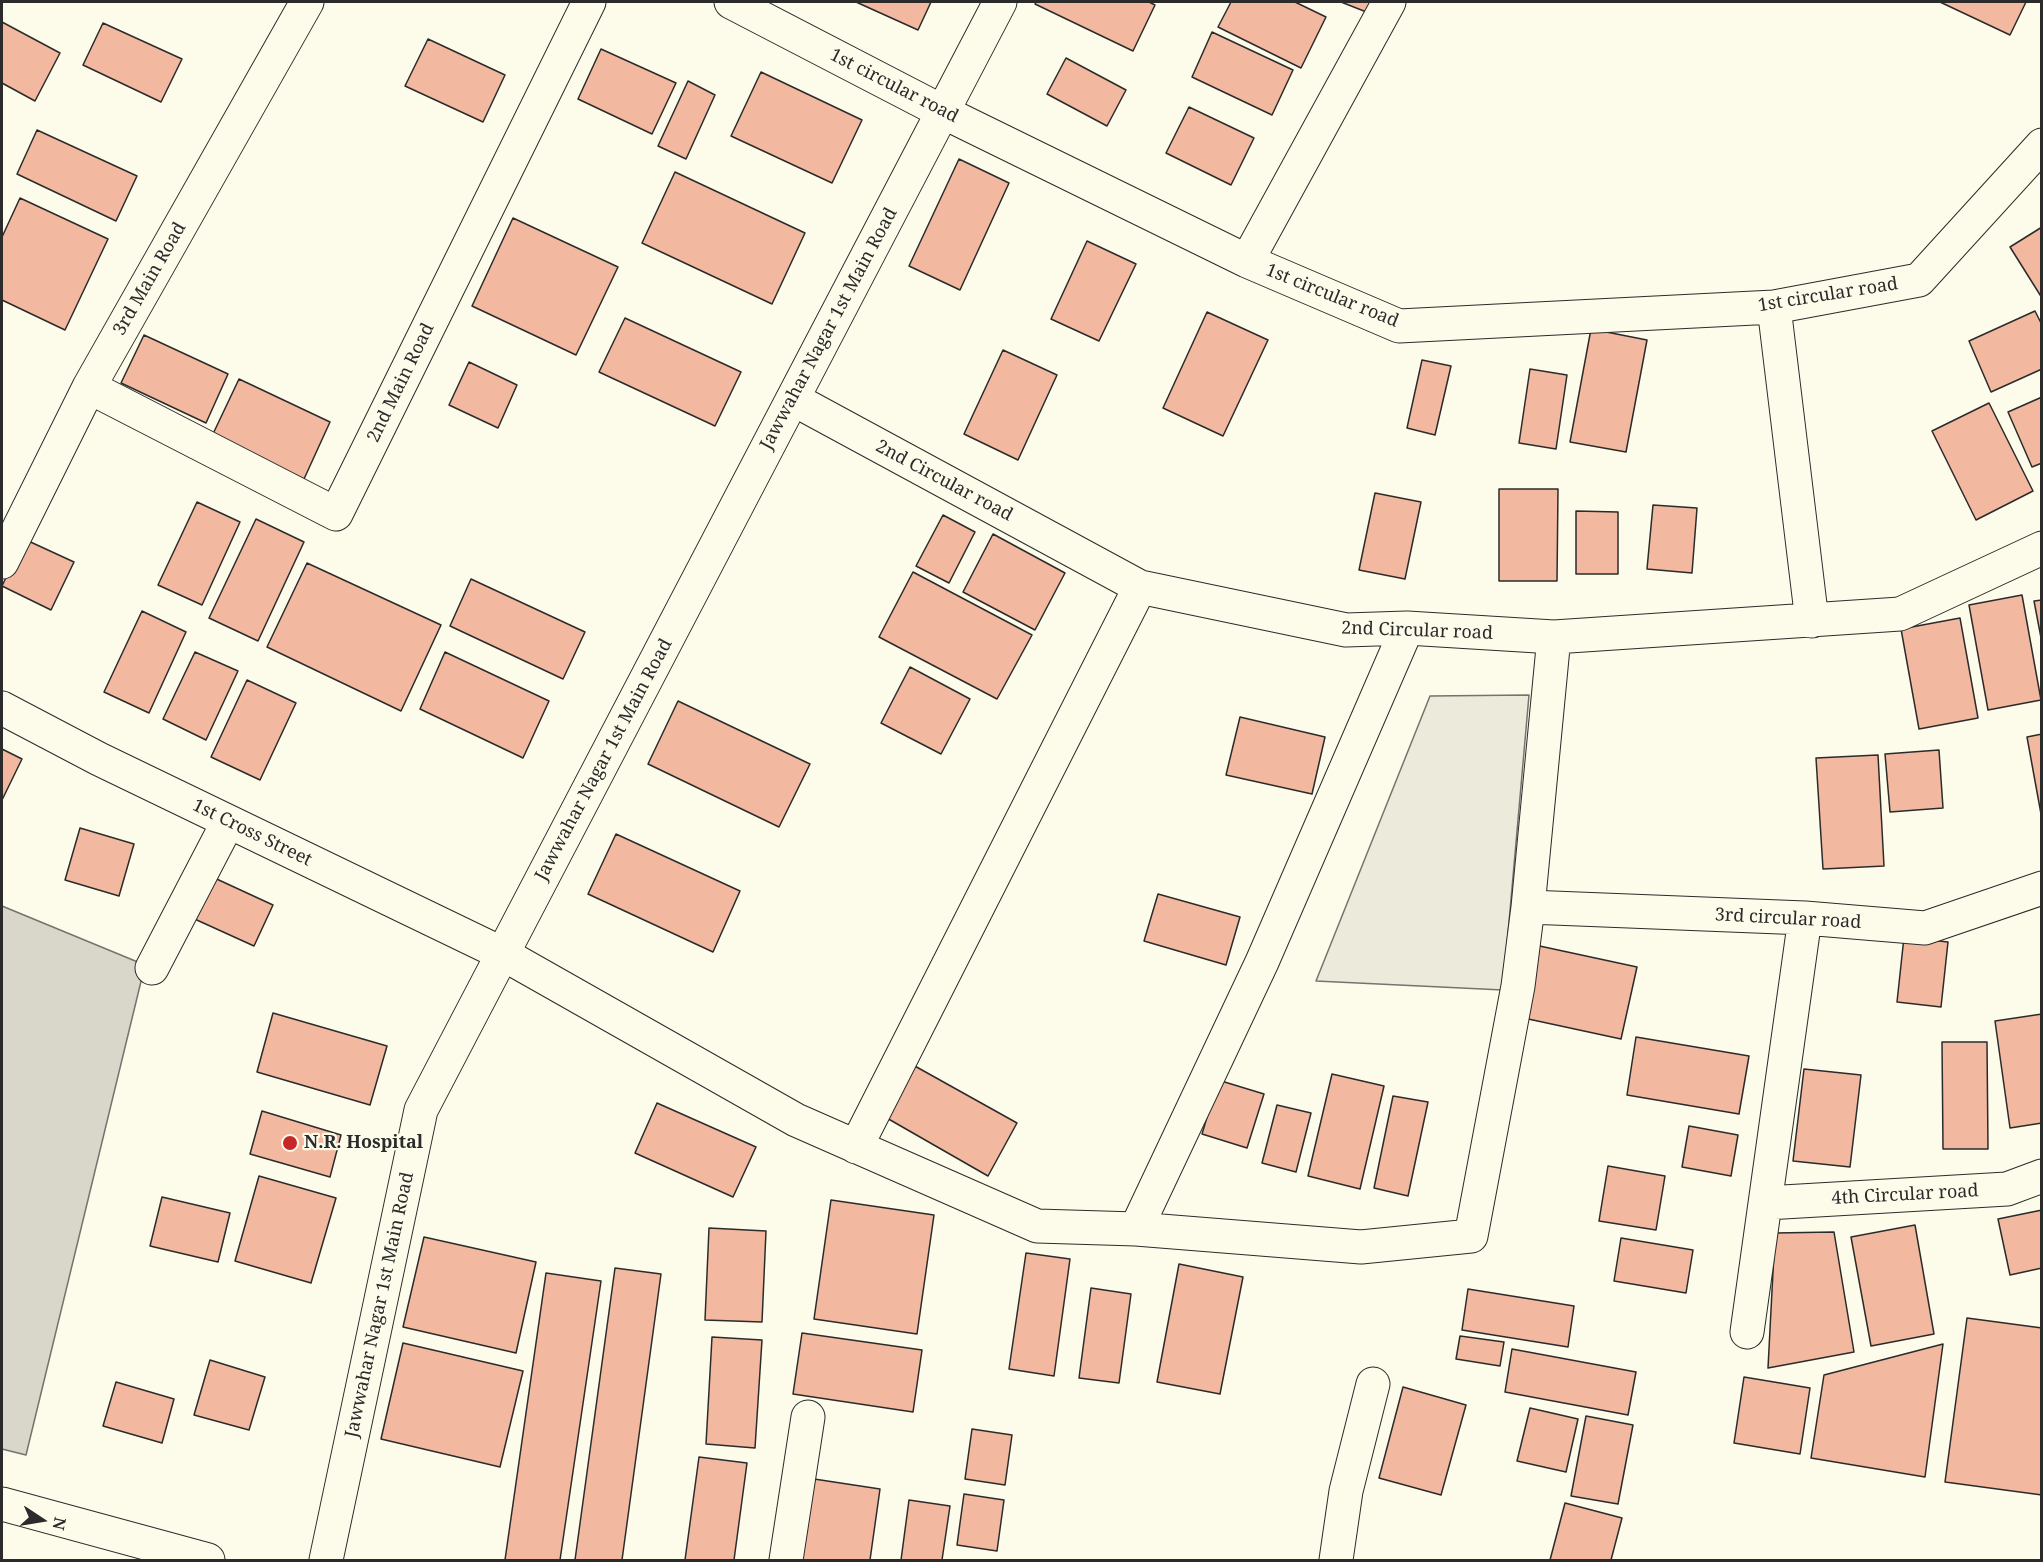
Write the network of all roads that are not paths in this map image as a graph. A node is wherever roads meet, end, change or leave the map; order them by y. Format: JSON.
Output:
{"nodes":[{"id":1,"x":308,"y":2,"type":"edge"},
{"id":2,"x":589,"y":2,"type":"edge"},
{"id":3,"x":731,"y":2,"type":"edge"},
{"id":4,"x":1000,"y":2,"type":"edge"},
{"id":5,"x":1389,"y":2,"type":"edge"},
{"id":6,"x":943,"y":112,"type":"junction"},
{"id":7,"x":2042,"y":144,"type":"edge"},
{"id":8,"x":1247,"y":261,"type":"junction"},
{"id":9,"x":1774,"y":307,"type":"junction"},
{"id":10,"x":89,"y":387,"type":"junction"},
{"id":11,"x":792,"y":399,"type":"junction"},
{"id":12,"x":2042,"y":548,"type":"edge"},
{"id":13,"x":2,"y":562,"type":"edge"},
{"id":14,"x":1140,"y":587,"type":"junction"},
{"id":15,"x":1812,"y":621,"type":"junction"},
{"id":16,"x":1407,"y":628,"type":"junction"},
{"id":17,"x":1554,"y":637,"type":"junction"},
{"id":18,"x":2,"y":708,"type":"edge"},
{"id":19,"x":228,"y":822,"type":"junction"},
{"id":20,"x":2042,"y":888,"type":"edge"},
{"id":21,"x":1528,"y":908,"type":"junction"},
{"id":22,"x":1805,"y":918,"type":"junction"},
{"id":23,"x":503,"y":954,"type":"junction"},
{"id":24,"x":152,"y":968,"type":"dead end"},
{"id":25,"x":856,"y":1147,"type":"junction"},
{"id":26,"x":2042,"y":1176,"type":"edge"},
{"id":27,"x":1766,"y":1203,"type":"junction"},
{"id":28,"x":1136,"y":1229,"type":"junction"},
{"id":29,"x":1747,"y":1332,"type":"dead end"},
{"id":30,"x":1373,"y":1384,"type":"dead end"},
{"id":31,"x":808,"y":1417,"type":"dead end"},
{"id":32,"x":2,"y":1504,"type":"edge"},
{"id":33,"x":208,"y":1560,"type":"edge"},
{"id":34,"x":326,"y":1560,"type":"edge"},
{"id":35,"x":786,"y":1560,"type":"edge"},
{"id":36,"x":1336,"y":1560,"type":"edge"}],
"edges":[{"from":1,"to":10,"type":"street","name":"3rd Main Road"},
{"from":2,"to":10,"type":"street","name":"2nd Main Road"},
{"from":3,"to":6,"type":"street","name":"1st circular road"},
{"from":4,"to":6,"type":"street","name":"Jawwahar Nagar 1st Main Road"},
{"from":5,"to":8,"type":"street"},
{"from":6,"to":8,"type":"street","name":"1st circular road"},
{"from":6,"to":11,"type":"street","name":"Jawwahar Nagar 1st Main Road"},
{"from":7,"to":9,"type":"street","name":"1st circular road"},
{"from":8,"to":9,"type":"street","name":"1st circular road"},
{"from":9,"to":15,"type":"street"},
{"from":10,"to":13,"type":"street","name":"3rd Main Road"},
{"from":11,"to":14,"type":"street","name":"2nd Circular road"},
{"from":11,"to":23,"type":"street","name":"Jawwahar Nagar 1st Main Road"},
{"from":12,"to":15,"type":"street","name":"2nd Circular road"},
{"from":14,"to":16,"type":"street","name":"2nd Circular road"},
{"from":14,"to":25,"type":"street"},
{"from":15,"to":17,"type":"street","name":"2nd Circular road"},
{"from":16,"to":17,"type":"street","name":"2nd Circular road"},
{"from":16,"to":28,"type":"street"},
{"from":17,"to":21,"type":"street"},
{"from":18,"to":19,"type":"street","name":"1st Cross Street"},
{"from":19,"to":23,"type":"street","name":"1st Cross Street"},
{"from":19,"to":24,"type":"street"},
{"from":20,"to":22,"type":"street","name":"3rd circular road"},
{"from":21,"to":22,"type":"street","name":"3rd circular road"},
{"from":21,"to":28,"type":"street","name":"1st Cross Street"},
{"from":22,"to":27,"type":"street"},
{"from":23,"to":25,"type":"street","name":"1st Cross Street"},
{"from":23,"to":34,"type":"street","name":"Jawwahar Nagar 1st Main Road"},
{"from":25,"to":28,"type":"street","name":"1st Cross Street"},
{"from":26,"to":27,"type":"street","name":"4th Circular road"},
{"from":27,"to":29,"type":"street"},
{"from":30,"to":36,"type":"street"},
{"from":31,"to":35,"type":"street"},
{"from":32,"to":33,"type":"street"}]}
